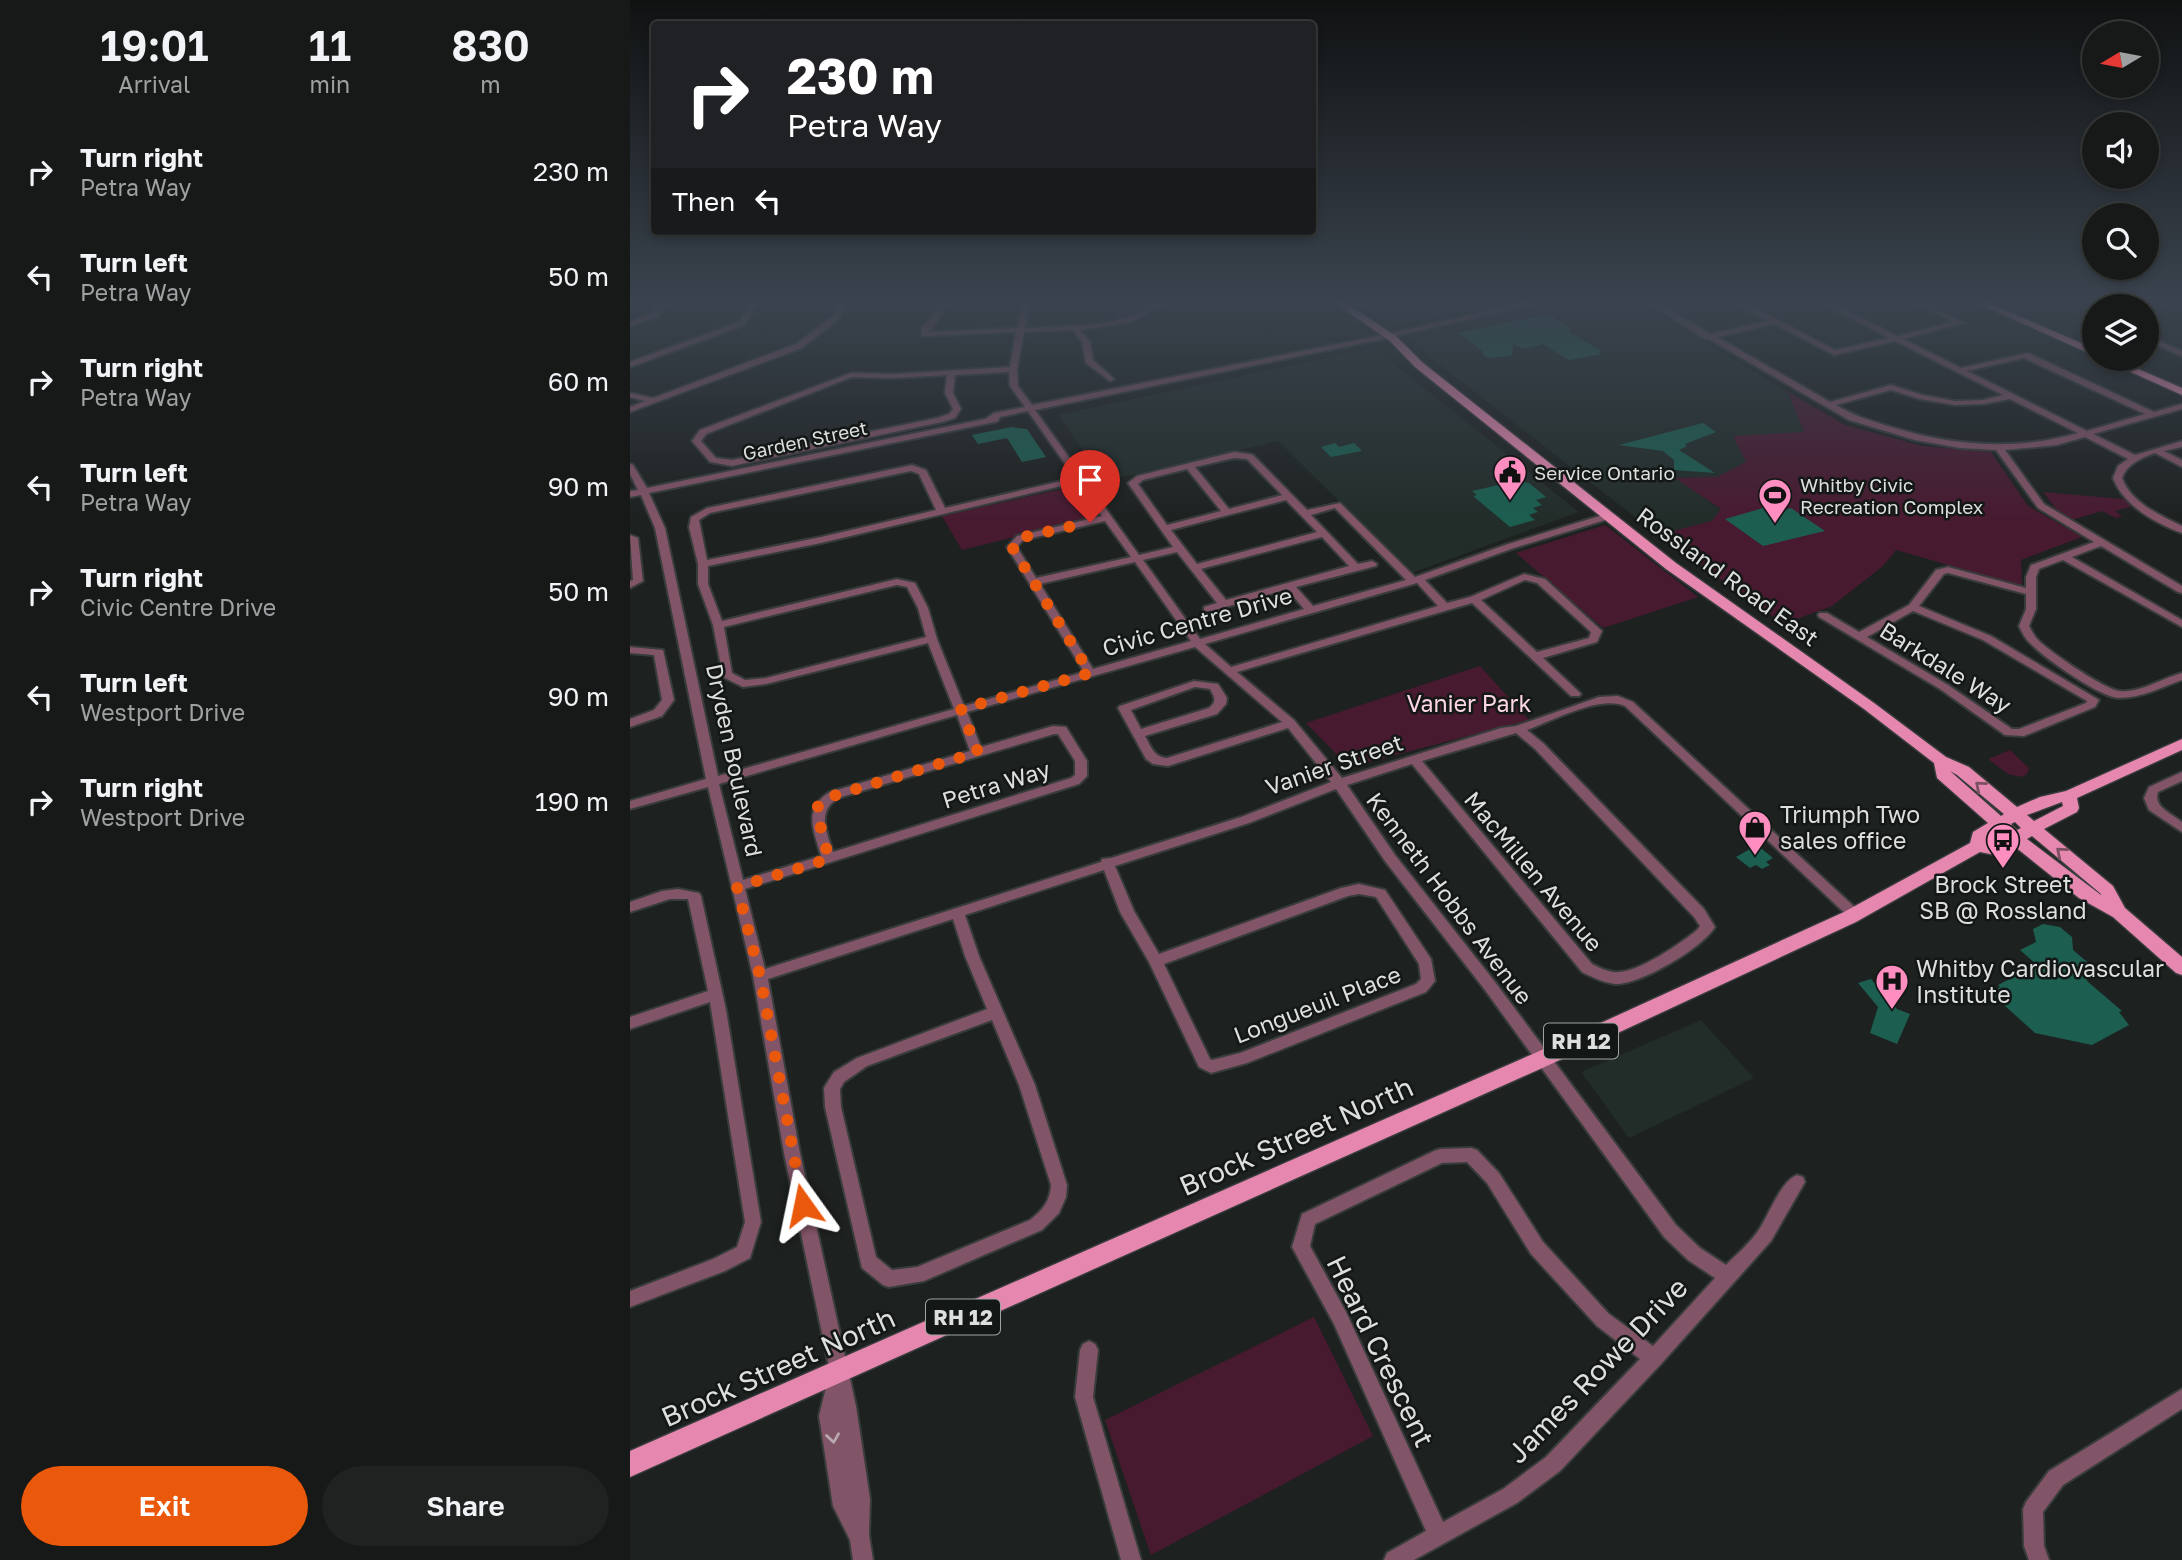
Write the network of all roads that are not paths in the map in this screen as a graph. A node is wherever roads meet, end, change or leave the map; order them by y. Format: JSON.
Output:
{"nodes":[{"id":1,"x":720,"y":376,"type":"edge"},
{"id":2,"x":852,"y":376,"type":"edge"},
{"id":3,"x":951,"y":376,"type":"edge"},
{"id":4,"x":1013,"y":376,"type":"edge"},
{"id":5,"x":1106,"y":376,"type":"edge"},
{"id":6,"x":1198,"y":376,"type":"edge"},
{"id":7,"x":1433,"y":376,"type":"edge"},
{"id":8,"x":1777,"y":376,"type":"edge"},
{"id":9,"x":1973,"y":376,"type":"edge"},
{"id":10,"x":2070,"y":376,"type":"edge"},
{"id":11,"x":2146,"y":376,"type":"edge"},
{"id":12,"x":2159,"y":376,"type":"edge"},
{"id":13,"x":1110,"y":379,"type":"dead end"},
{"id":14,"x":2182,"y":386,"type":"edge"},
{"id":15,"x":2182,"y":392,"type":"edge"},
{"id":16,"x":630,"y":395,"type":"edge"},
{"id":17,"x":2010,"y":396,"type":"junction"},
{"id":18,"x":653,"y":401,"type":"junction"},
{"id":19,"x":1829,"y":405,"type":"junction"},
{"id":20,"x":2182,"y":406,"type":"edge"},
{"id":21,"x":630,"y":410,"type":"edge"},
{"id":22,"x":1033,"y":410,"type":"junction"},
{"id":23,"x":2152,"y":414,"type":"junction"},
{"id":24,"x":2085,"y":434,"type":"junction"},
{"id":25,"x":2182,"y":444,"type":"edge"},
{"id":26,"x":1999,"y":447,"type":"junction"},
{"id":27,"x":2157,"y":451,"type":"junction"},
{"id":28,"x":2134,"y":458,"type":"junction"},
{"id":29,"x":2182,"y":464,"type":"edge"},
{"id":30,"x":1189,"y":466,"type":"junction"},
{"id":31,"x":630,"y":467,"type":"edge"},
{"id":32,"x":1081,"y":478,"type":"junction"},
{"id":33,"x":630,"y":487,"type":"edge"},
{"id":34,"x":636,"y":493,"type":"edge"},
{"id":35,"x":1286,"y":497,"type":"junction"},
{"id":36,"x":941,"y":510,"type":"junction"},
{"id":37,"x":1226,"y":512,"type":"junction"},
{"id":38,"x":1304,"y":514,"type":"junction"},
{"id":39,"x":1609,"y":516,"type":"junction"},
{"id":40,"x":1110,"y":517,"type":"junction"},
{"id":41,"x":2182,"y":520,"type":"edge"},
{"id":42,"x":2171,"y":524,"type":"junction"},
{"id":43,"x":1164,"y":529,"type":"junction"},
{"id":44,"x":2182,"y":530,"type":"edge"},
{"id":45,"x":1321,"y":534,"type":"junction"},
{"id":46,"x":630,"y":538,"type":"edge"},
{"id":47,"x":2099,"y":543,"type":"junction"},
{"id":48,"x":1179,"y":549,"type":"junction"},
{"id":49,"x":2064,"y":556,"type":"junction"},
{"id":50,"x":1139,"y":557,"type":"junction"},
{"id":51,"x":703,"y":564,"type":"junction"},
{"id":52,"x":1372,"y":564,"type":"dead end"},
{"id":53,"x":1197,"y":567,"type":"junction"},
{"id":54,"x":1356,"y":567,"type":"junction"},
{"id":55,"x":1416,"y":580,"type":"junction"},
{"id":56,"x":1033,"y":582,"type":"junction"},
{"id":57,"x":630,"y":585,"type":"edge"},
{"id":58,"x":1290,"y":586,"type":"junction"},
{"id":59,"x":2182,"y":590,"type":"edge"},
{"id":60,"x":2031,"y":593,"type":"junction"},
{"id":61,"x":1474,"y":600,"type":"junction"},
{"id":62,"x":1224,"y":604,"type":"junction"},
{"id":63,"x":1445,"y":607,"type":"junction"},
{"id":64,"x":1913,"y":607,"type":"junction"},
{"id":65,"x":1208,"y":609,"type":"dead end"},
{"id":66,"x":1310,"y":610,"type":"junction"},
{"id":67,"x":1822,"y":615,"type":"dead end"},
{"id":68,"x":2182,"y":624,"type":"edge"},
{"id":69,"x":718,"y":625,"type":"junction"},
{"id":70,"x":1858,"y":637,"type":"junction"},
{"id":71,"x":932,"y":639,"type":"junction"},
{"id":72,"x":1198,"y":644,"type":"junction"},
{"id":73,"x":630,"y":650,"type":"edge"},
{"id":74,"x":1536,"y":656,"type":"junction"},
{"id":75,"x":1231,"y":670,"type":"junction"},
{"id":76,"x":1090,"y":673,"type":"junction"},
{"id":77,"x":2182,"y":676,"type":"edge"},
{"id":78,"x":1575,"y":694,"type":"dead end"},
{"id":79,"x":961,"y":709,"type":"junction"},
{"id":80,"x":630,"y":723,"type":"edge"},
{"id":81,"x":1290,"y":723,"type":"junction"},
{"id":82,"x":1518,"y":729,"type":"junction"},
{"id":83,"x":1138,"y":734,"type":"junction"},
{"id":84,"x":2182,"y":744,"type":"edge"},
{"id":85,"x":978,"y":752,"type":"junction"},
{"id":86,"x":1415,"y":760,"type":"junction"},
{"id":87,"x":1941,"y":761,"type":"junction"},
{"id":88,"x":2182,"y":776,"type":"edge"},
{"id":89,"x":714,"y":779,"type":"junction"},
{"id":90,"x":1339,"y":783,"type":"junction"},
{"id":91,"x":2069,"y":796,"type":"junction"},
{"id":92,"x":630,"y":805,"type":"edge"},
{"id":93,"x":2017,"y":815,"type":"junction"},
{"id":94,"x":1998,"y":824,"type":"junction"},
{"id":95,"x":2182,"y":828,"type":"edge"},
{"id":96,"x":2034,"y":829,"type":"junction"},
{"id":97,"x":2014,"y":838,"type":"junction"},
{"id":98,"x":1978,"y":846,"type":"junction"},
{"id":99,"x":829,"y":859,"type":"junction"},
{"id":100,"x":1107,"y":862,"type":"junction"},
{"id":101,"x":737,"y":887,"type":"junction"},
{"id":102,"x":630,"y":907,"type":"edge"},
{"id":103,"x":2119,"y":912,"type":"junction"},
{"id":104,"x":958,"y":914,"type":"junction"},
{"id":105,"x":1855,"y":914,"type":"junction"},
{"id":106,"x":1156,"y":961,"type":"junction"},
{"id":107,"x":2182,"y":968,"type":"edge"},
{"id":108,"x":760,"y":976,"type":"junction"},
{"id":109,"x":716,"y":994,"type":"junction"},
{"id":110,"x":996,"y":1012,"type":"junction"},
{"id":111,"x":630,"y":1023,"type":"edge"},
{"id":112,"x":1542,"y":1059,"type":"junction"},
{"id":113,"x":1797,"y":1182,"type":"dead end"},
{"id":114,"x":1727,"y":1276,"type":"junction"},
{"id":115,"x":630,"y":1299,"type":"edge"},
{"id":116,"x":1089,"y":1350,"type":"dead end"},
{"id":117,"x":1654,"y":1358,"type":"junction"},
{"id":118,"x":839,"y":1371,"type":"junction"},
{"id":119,"x":2182,"y":1398,"type":"edge"},
{"id":120,"x":630,"y":1464,"type":"edge"},
{"id":121,"x":1438,"y":1534,"type":"junction"},
{"id":122,"x":863,"y":1560,"type":"edge"},
{"id":123,"x":1131,"y":1560,"type":"edge"},
{"id":124,"x":1394,"y":1560,"type":"edge"},
{"id":125,"x":2039,"y":1560,"type":"edge"}],
"edges":[{"from":1,"to":18,"type":"street"},
{"from":2,"to":3,"type":"street"},
{"from":4,"to":22,"type":"street","name":"Kenneth Hobbs Avenue"},
{"from":5,"to":13,"type":"street"},
{"from":6,"to":22,"type":"street","name":"Garden Street"},
{"from":7,"to":39,"type":"main road","name":"Rossland Road East"},
{"from":8,"to":19,"type":"street"},
{"from":9,"to":17,"type":"street"},
{"from":10,"to":23,"type":"street"},
{"from":11,"to":15,"type":"main road"},
{"from":12,"to":14,"type":"main road"},
{"from":16,"to":18,"type":"street"},
{"from":17,"to":19,"type":"street"},
{"from":17,"to":24,"type":"street"},
{"from":18,"to":21,"type":"street"},
{"from":19,"to":26,"type":"street"},
{"from":20,"to":23,"type":"street"},
{"from":22,"to":32,"type":"street","name":"Kenneth Hobbs Avenue"},
{"from":22,"to":34,"type":"street","name":"Garden Street"},
{"from":23,"to":24,"type":"street"},
{"from":24,"to":26,"type":"street"},
{"from":24,"to":28,"type":"street"},
{"from":25,"to":27,"type":"street"},
{"from":26,"to":47,"type":"street"},
{"from":27,"to":28,"type":"street"},
{"from":27,"to":29,"type":"street"},
{"from":28,"to":42,"type":"street"},
{"from":30,"to":35,"type":"street"},
{"from":30,"to":37,"type":"street"},
{"from":30,"to":43,"type":"street"},
{"from":31,"to":34,"type":"street","name":"Dryden Boulevard"},
{"from":32,"to":36,"type":"street"},
{"from":32,"to":40,"type":"street","name":"Kenneth Hobbs Avenue"},
{"from":33,"to":34,"type":"street"},
{"from":34,"to":89,"type":"street","name":"Dryden Boulevard"},
{"from":35,"to":37,"type":"street"},
{"from":35,"to":38,"type":"street"},
{"from":36,"to":51,"type":"street"},
{"from":36,"to":51,"type":"street"},
{"from":37,"to":43,"type":"street"},
{"from":38,"to":45,"type":"street"},
{"from":38,"to":55,"type":"street"},
{"from":39,"to":55,"type":"street","name":"Civic Centre Drive"},
{"from":39,"to":87,"type":"main road","name":"Rossland Road East"},
{"from":40,"to":50,"type":"street","name":"Kenneth Hobbs Avenue"},
{"from":40,"to":56,"type":"street"},
{"from":41,"to":42,"type":"street"},
{"from":42,"to":44,"type":"street"},
{"from":43,"to":48,"type":"street"},
{"from":45,"to":53,"type":"street"},
{"from":45,"to":54,"type":"street"},
{"from":46,"to":57,"type":"street"},
{"from":47,"to":49,"type":"street"},
{"from":47,"to":59,"type":"street"},
{"from":48,"to":50,"type":"street"},
{"from":48,"to":53,"type":"street"},
{"from":49,"to":60,"type":"street"},
{"from":49,"to":68,"type":"street"},
{"from":50,"to":56,"type":"street"},
{"from":50,"to":72,"type":"street","name":"Kenneth Hobbs Avenue"},
{"from":51,"to":69,"type":"street"},
{"from":52,"to":54,"type":"street"},
{"from":53,"to":62,"type":"street"},
{"from":54,"to":58,"type":"street"},
{"from":55,"to":63,"type":"street"},
{"from":55,"to":66,"type":"street","name":"Civic Centre Drive"},
{"from":56,"to":76,"type":"street"},
{"from":58,"to":62,"type":"street"},
{"from":58,"to":66,"type":"street"},
{"from":60,"to":64,"type":"street"},
{"from":60,"to":77,"type":"street"},
{"from":61,"to":63,"type":"street"},
{"from":61,"to":74,"type":"street"},
{"from":61,"to":74,"type":"street"},
{"from":62,"to":65,"type":"street"},
{"from":63,"to":75,"type":"street"},
{"from":64,"to":70,"type":"street"},
{"from":64,"to":70,"type":"street","name":"Barkdale Way"},
{"from":66,"to":72,"type":"street","name":"Civic Centre Drive"},
{"from":67,"to":70,"type":"street","name":"Barkdale Way"},
{"from":69,"to":71,"type":"street","name":"Petra Way"},
{"from":69,"to":71,"type":"street"},
{"from":71,"to":79,"type":"street","name":"Petra Way"},
{"from":72,"to":75,"type":"street","name":"Kenneth Hobbs Avenue"},
{"from":72,"to":76,"type":"street","name":"Civic Centre Drive"},
{"from":73,"to":80,"type":"street"},
{"from":74,"to":78,"type":"street"},
{"from":75,"to":81,"type":"street","name":"Kenneth Hobbs Avenue"},
{"from":76,"to":79,"type":"street","name":"Civic Centre Drive"},
{"from":79,"to":85,"type":"street","name":"Petra Way"},
{"from":79,"to":89,"type":"street","name":"Civic Centre Drive"},
{"from":81,"to":83,"type":"street"},
{"from":81,"to":90,"type":"street","name":"Kenneth Hobbs Avenue"},
{"from":82,"to":86,"type":"street","name":"Vanier Street"},
{"from":82,"to":86,"type":"street","name":"MacMillen Avenue"},
{"from":82,"to":105,"type":"street","name":"Vanier Street"},
{"from":83,"to":83,"type":"street"},
{"from":84,"to":91,"type":"main road","name":"Brock Street North"},
{"from":85,"to":99,"type":"street","name":"Petra Way"},
{"from":85,"to":99,"type":"street","name":"Petra Way"},
{"from":86,"to":90,"type":"street","name":"Vanier Street"},
{"from":93,"to":87,"type":"main road","name":"Rossland Road East","one_way":true},
{"from":87,"to":94,"type":"main road"},
{"from":88,"to":95,"type":"street"},
{"from":89,"to":92,"type":"street","name":"Civic Centre Drive"},
{"from":89,"to":101,"type":"street","name":"Dryden Boulevard"},
{"from":90,"to":100,"type":"street","name":"Vanier Street"},
{"from":90,"to":112,"type":"street","name":"Kenneth Hobbs Avenue"},
{"from":91,"to":93,"type":"main road","name":"Brock Street North"},
{"from":91,"to":96,"type":"main road","name":"Brock Street North"},
{"from":93,"to":94,"type":"main road","name":"Brock Street North","number":"RH 12"},
{"from":93,"to":96,"type":"main road","name":"Rossland Road East"},
{"from":94,"to":97,"type":"main road"},
{"from":94,"to":98,"type":"main road","name":"Brock Street North","number":"RH 12"},
{"from":96,"to":97,"type":"main road","name":"Brock Street North","number":"RH 12"},
{"from":103,"to":96,"type":"main road","name":"Rossland Road East","one_way":true},
{"from":97,"to":98,"type":"main road","name":"Brock Street North","number":"RH 12"},
{"from":97,"to":103,"type":"main road"},
{"from":98,"to":105,"type":"main road","name":"Brock Street North","number":"RH 12"},
{"from":99,"to":101,"type":"street","name":"Petra Way"},
{"from":100,"to":104,"type":"street","name":"Vanier Street"},
{"from":100,"to":106,"type":"street","name":"Longueuil Place"},
{"from":101,"to":108,"type":"street","name":"Dryden Boulevard"},
{"from":102,"to":109,"type":"street"},
{"from":103,"to":107,"type":"main road"},
{"from":104,"to":108,"type":"street","name":"Vanier Street"},
{"from":104,"to":110,"type":"street"},
{"from":105,"to":112,"type":"main road","name":"Brock Street North","number":"RH 12"},
{"from":106,"to":106,"type":"street","name":"Longueuil Place"},
{"from":108,"to":118,"type":"street","name":"Dryden Boulevard"},
{"from":109,"to":111,"type":"street"},
{"from":109,"to":115,"type":"street"},
{"from":110,"to":110,"type":"street"},
{"from":112,"to":114,"type":"street","name":"Kenneth Hobbs Avenue"},
{"from":112,"to":118,"type":"main road","name":"Brock Street North","number":"RH 12"},
{"from":113,"to":114,"type":"street"},
{"from":114,"to":117,"type":"street","name":"James Rowe Drive"},
{"from":116,"to":123,"type":"street"},
{"from":117,"to":121,"type":"street","name":"James Rowe Drive"},
{"from":117,"to":121,"type":"street","name":"Heard Crescent"},
{"from":118,"to":120,"type":"main road","name":"Brock Street North","number":"RH 12"},
{"from":118,"to":122,"type":"street"},
{"from":119,"to":125,"type":"street"},
{"from":121,"to":124,"type":"street","name":"James Rowe Drive"}]}
